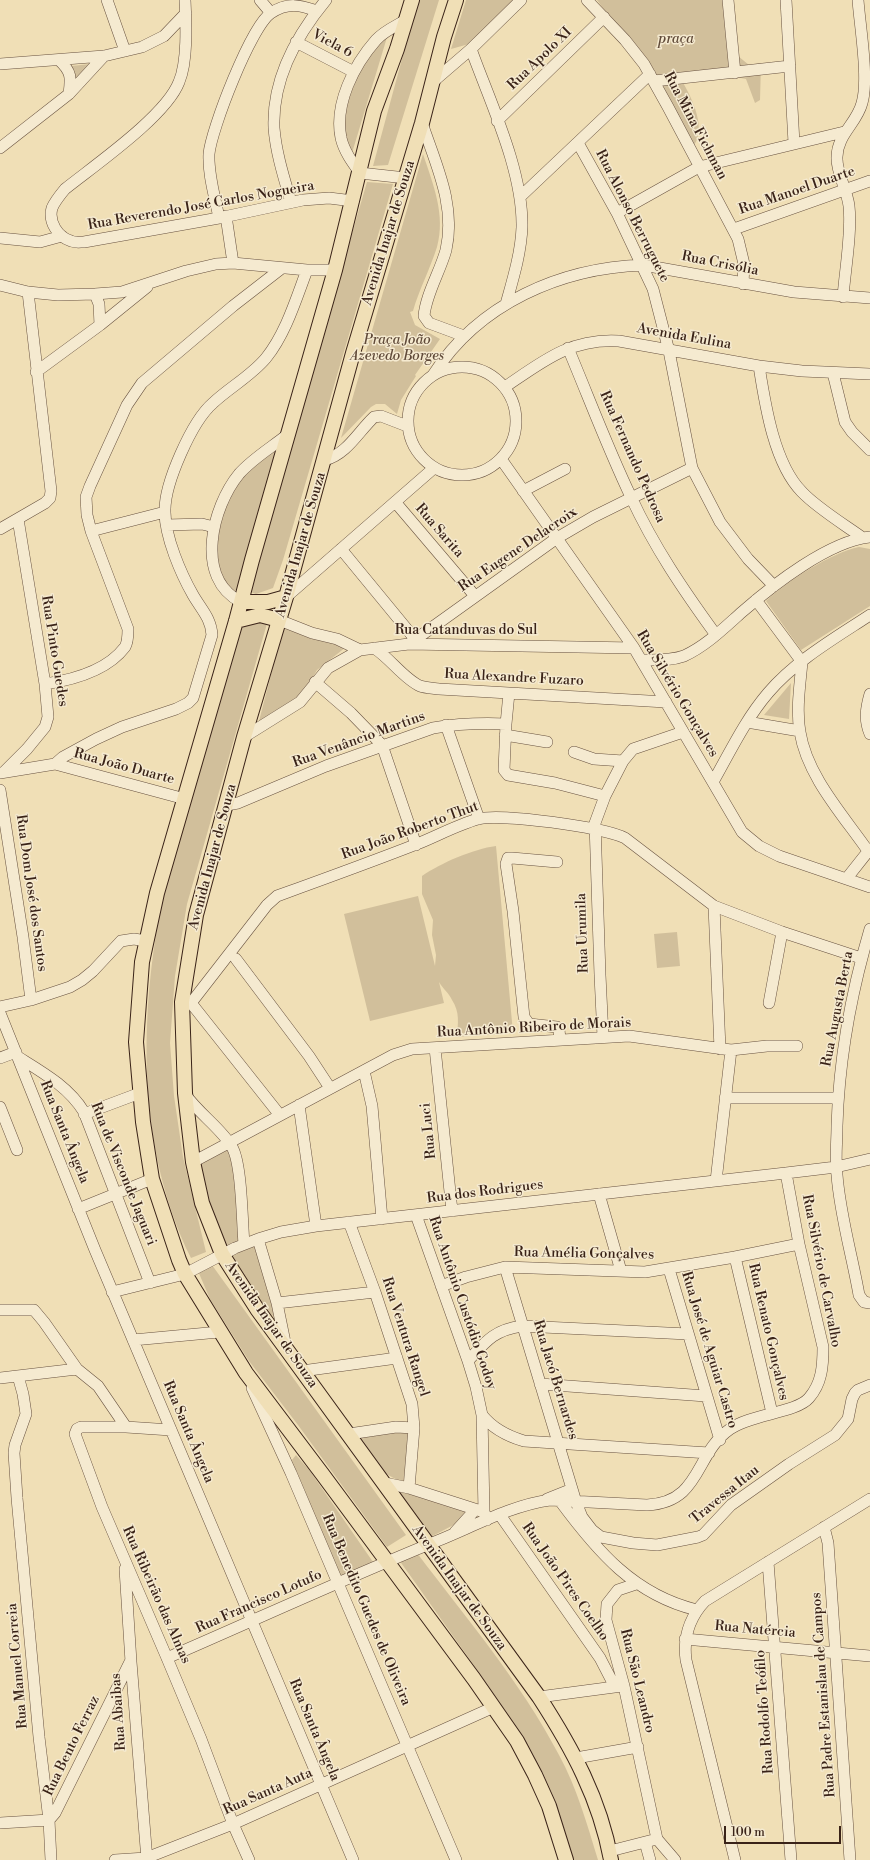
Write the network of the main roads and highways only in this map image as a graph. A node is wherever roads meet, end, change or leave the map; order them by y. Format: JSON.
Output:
{"nodes":[{"id":1,"x":412,"y":0,"type":"edge"},
{"id":2,"x":456,"y":0,"type":"edge"},
{"id":3,"x":286,"y":597,"type":"junction"},
{"id":4,"x":241,"y":602,"type":"junction"},
{"id":5,"x":279,"y":620,"type":"junction"},
{"id":6,"x":236,"y":621,"type":"junction"},
{"id":7,"x":610,"y":1856,"type":"edge"},
{"id":8,"x":566,"y":1860,"type":"edge"}],
"edges":[{"from":1,"to":4,"type":"main road"},
{"from":2,"to":3,"type":"main road","name":"Avenida Inajar de Souza"},
{"from":3,"to":4,"type":"main road"},
{"from":3,"to":5,"type":"main road","name":"Avenida Inajar de Souza"},
{"from":4,"to":6,"type":"main road"},
{"from":5,"to":6,"type":"main road"},
{"from":5,"to":7,"type":"main road","name":"Avenida Inajar de Souza"},
{"from":6,"to":8,"type":"main road"}]}
